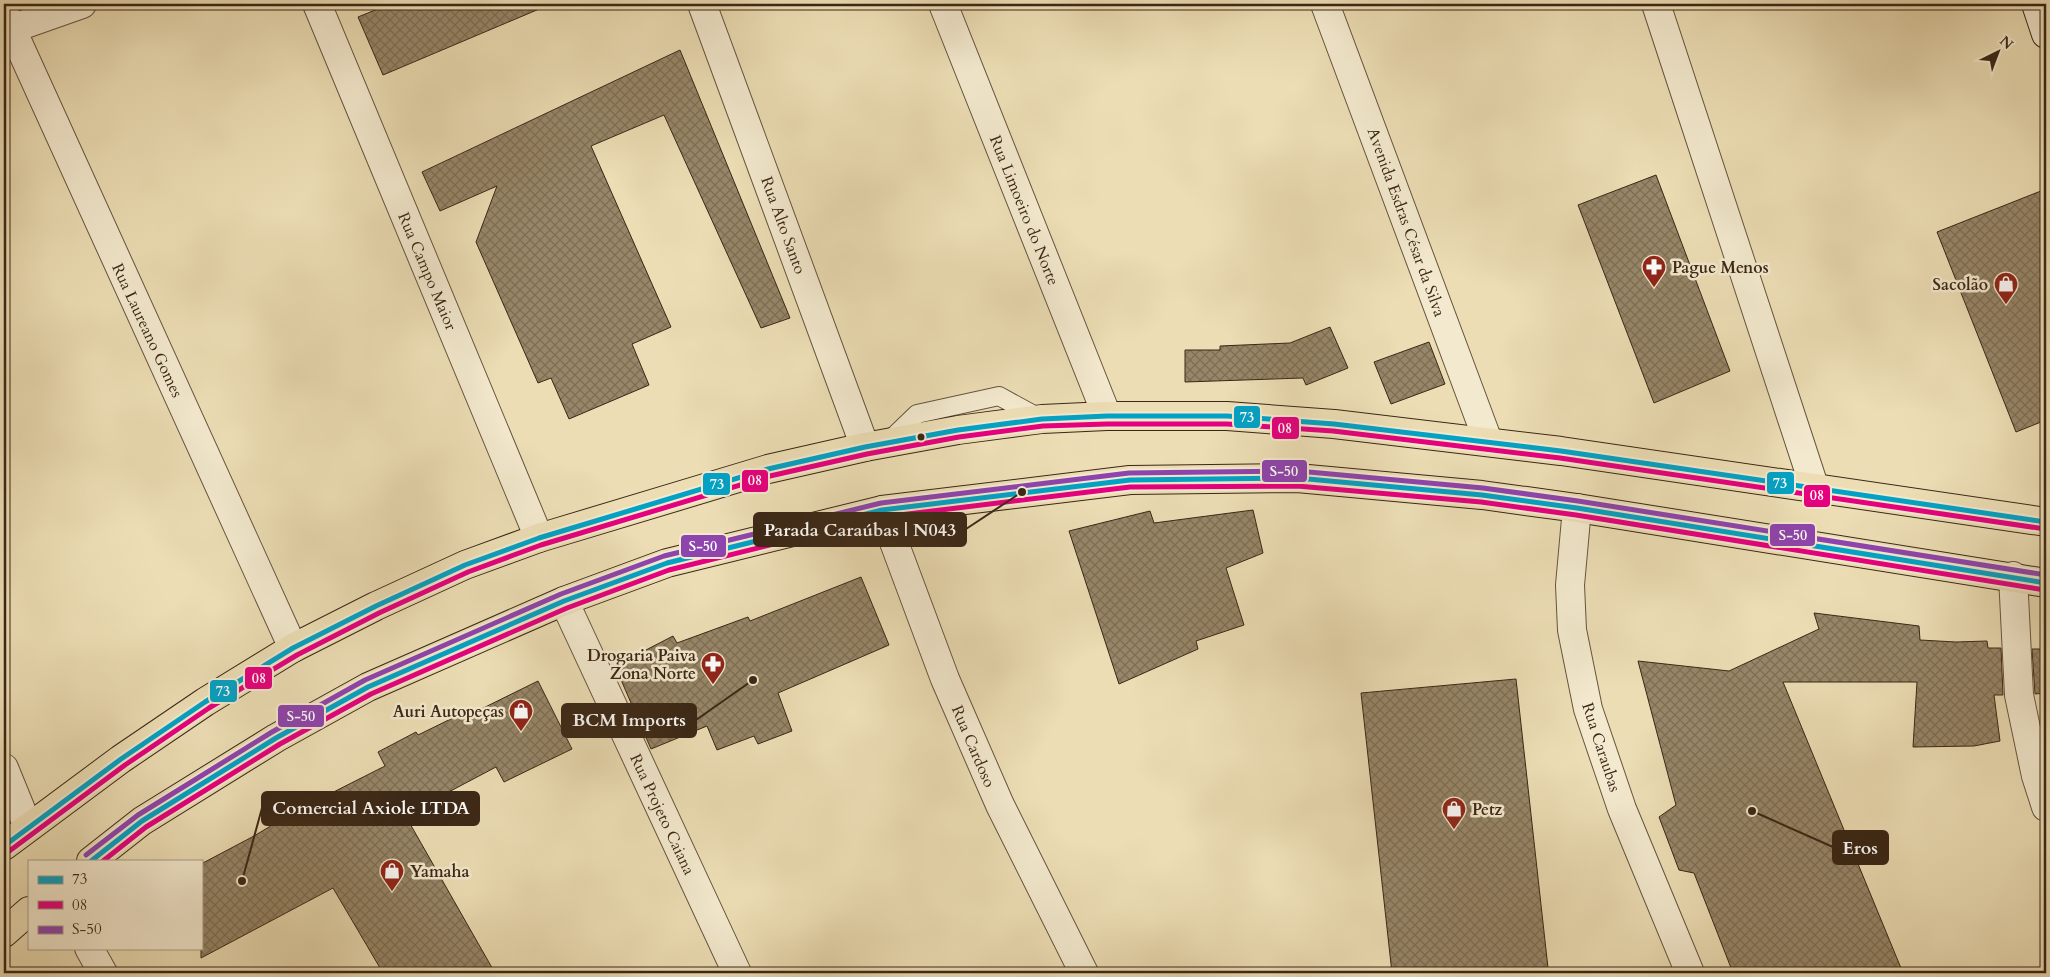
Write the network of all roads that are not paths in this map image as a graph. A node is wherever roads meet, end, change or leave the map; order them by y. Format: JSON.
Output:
{"nodes":[{"id":1,"x":82,"y":4,"type":"edge"},
{"id":2,"x":317,"y":4,"type":"edge"},
{"id":3,"x":702,"y":4,"type":"edge"},
{"id":4,"x":943,"y":4,"type":"edge"},
{"id":5,"x":1326,"y":4,"type":"edge"},
{"id":6,"x":1656,"y":4,"type":"edge"},
{"id":7,"x":2036,"y":4,"type":"edge"},
{"id":8,"x":7,"y":20,"type":"edge"},
{"id":9,"x":2046,"y":34,"type":"edge"},
{"id":10,"x":1107,"y":416,"type":"junction"},
{"id":11,"x":1488,"y":441,"type":"junction"},
{"id":12,"x":876,"y":445,"type":"junction"},
{"id":13,"x":1815,"y":488,"type":"junction"},
{"id":14,"x":1577,"y":508,"type":"junction"},
{"id":15,"x":882,"y":510,"type":"junction"},
{"id":16,"x":2046,"y":522,"type":"edge"},
{"id":17,"x":539,"y":538,"type":"junction"},
{"id":18,"x":2013,"y":576,"type":"junction"},
{"id":19,"x":2046,"y":582,"type":"edge"},
{"id":20,"x":564,"y":601,"type":"junction"},
{"id":21,"x":293,"y":648,"type":"junction"},
{"id":22,"x":4,"y":768,"type":"edge"},
{"id":23,"x":2046,"y":808,"type":"edge"},
{"id":24,"x":28,"y":827,"type":"junction"},
{"id":25,"x":4,"y":846,"type":"edge"},
{"id":26,"x":92,"y":860,"type":"edge"},
{"id":27,"x":28,"y":912,"type":"edge"},
{"id":28,"x":4,"y":933,"type":"edge"},
{"id":29,"x":90,"y":950,"type":"edge"},
{"id":30,"x":104,"y":973,"type":"edge"},
{"id":31,"x":737,"y":973,"type":"edge"},
{"id":32,"x":1084,"y":973,"type":"edge"},
{"id":33,"x":1690,"y":973,"type":"edge"}],
"edges":[{"from":1,"to":8,"type":"street"},
{"from":2,"to":17,"type":"street","name":"Rua Campo Maior"},
{"from":3,"to":12,"type":"street","name":"Rua Alto Santo"},
{"from":4,"to":10,"type":"street","name":"Rua Limoeiro do Norte"},
{"from":5,"to":11,"type":"street","name":"Avenida Esdras César da Silva"},
{"from":6,"to":13,"type":"street"},
{"from":7,"to":9,"type":"street"},
{"from":8,"to":21,"type":"street","name":"Rua Laureano Gomes"},
{"from":10,"to":11,"type":"main road"},
{"from":10,"to":12,"type":"main road"},
{"from":11,"to":13,"type":"main road"},
{"from":12,"to":17,"type":"main road"},
{"from":13,"to":16,"type":"main road"},
{"from":14,"to":15,"type":"main road"},
{"from":14,"to":18,"type":"main road"},
{"from":14,"to":33,"type":"street","name":"Rua Caraubas"},
{"from":15,"to":20,"type":"main road"},
{"from":15,"to":32,"type":"street","name":"Rua Cardoso"},
{"from":17,"to":21,"type":"main road"},
{"from":18,"to":19,"type":"main road"},
{"from":18,"to":23,"type":"street"},
{"from":20,"to":26,"type":"main road"},
{"from":20,"to":31,"type":"street","name":"Rua Projeto Caiana"},
{"from":21,"to":24,"type":"main road"},
{"from":22,"to":24,"type":"street"},
{"from":24,"to":25,"type":"main road"},
{"from":27,"to":28,"type":"main road"},
{"from":29,"to":30,"type":"street"}]}
